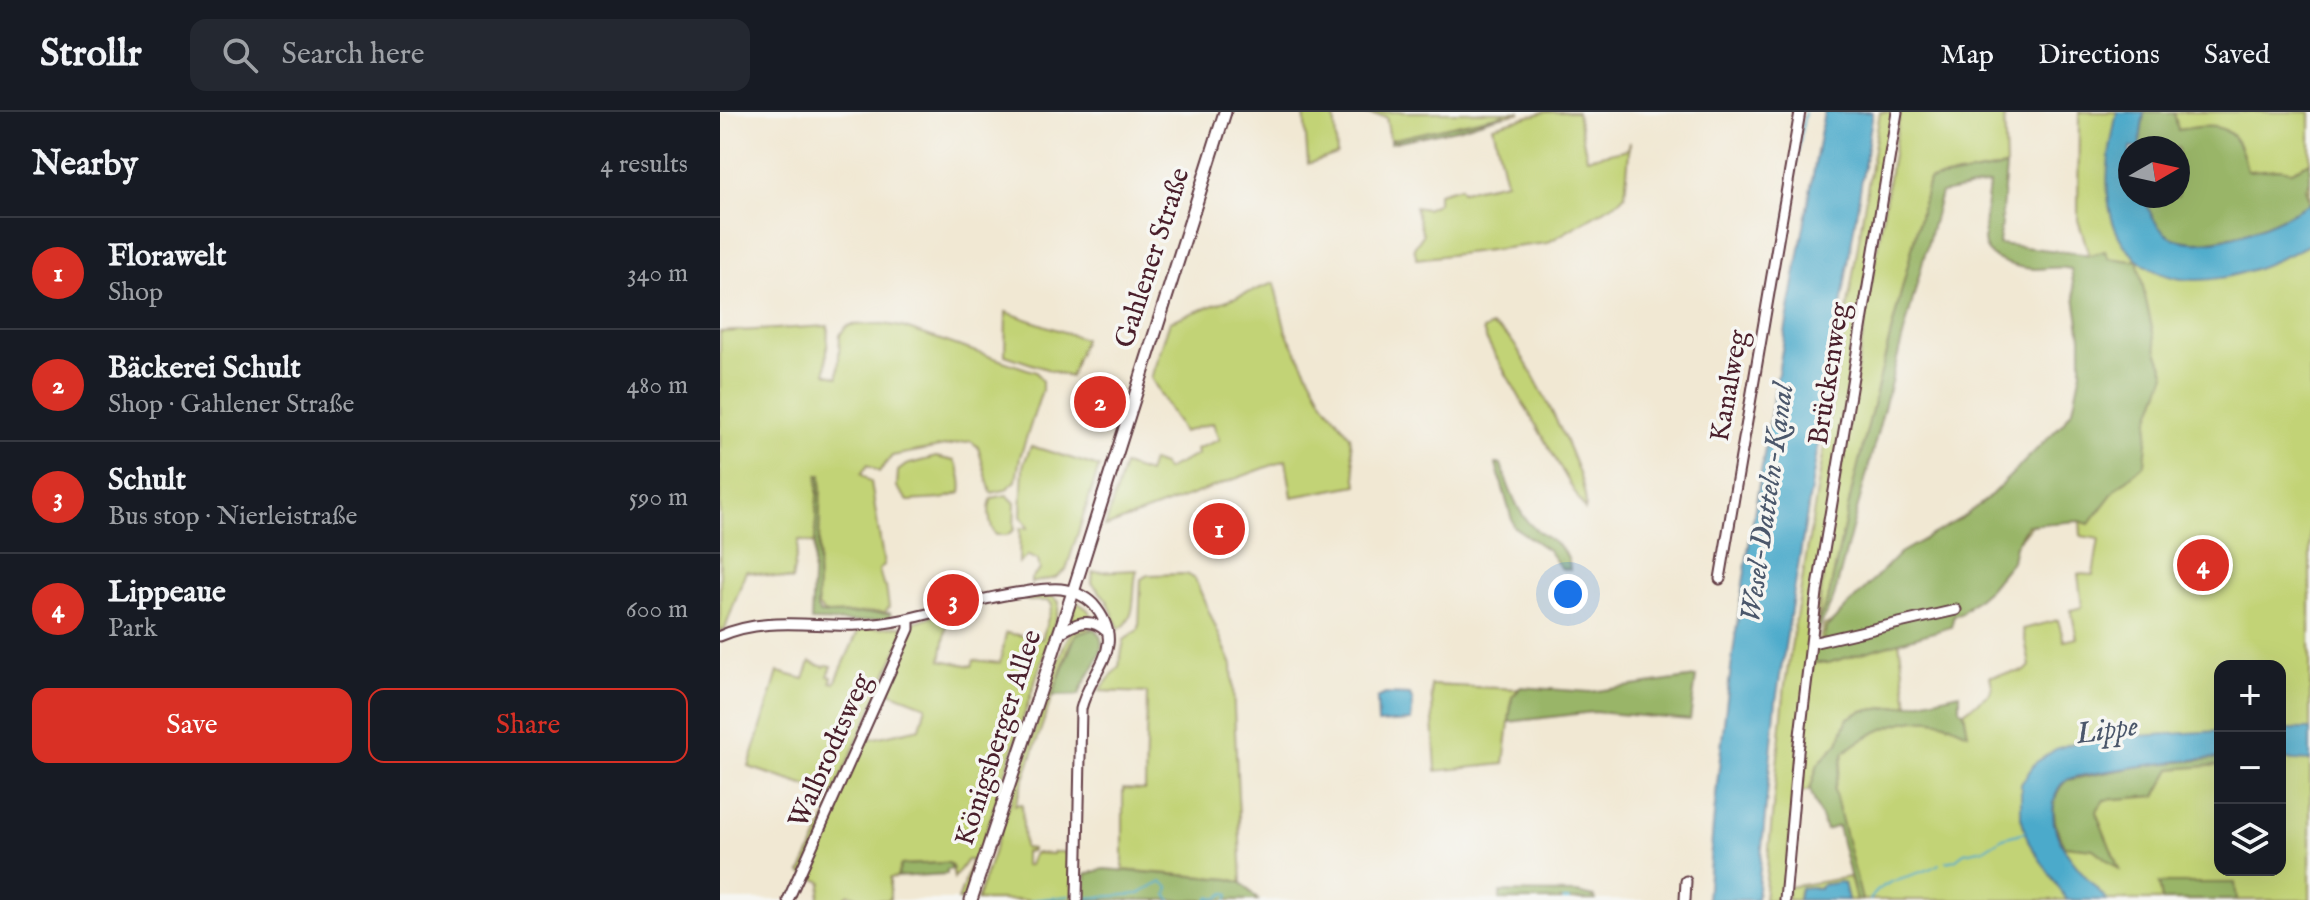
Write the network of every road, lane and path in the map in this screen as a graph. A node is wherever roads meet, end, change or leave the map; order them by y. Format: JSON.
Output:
{"nodes":[{"id":1,"x":1225,"y":112,"type":"edge"},
{"id":2,"x":1800,"y":112,"type":"edge"},
{"id":3,"x":1897,"y":112,"type":"edge"},
{"id":4,"x":1720,"y":579,"type":"dead end"},
{"id":5,"x":1073,"y":592,"type":"junction"},
{"id":6,"x":1956,"y":610,"type":"dead end"},
{"id":7,"x":909,"y":619,"type":"junction"},
{"id":8,"x":1108,"y":634,"type":"junction"},
{"id":9,"x":1059,"y":635,"type":"junction"},
{"id":10,"x":720,"y":636,"type":"edge"},
{"id":11,"x":1812,"y":643,"type":"junction"},
{"id":12,"x":1686,"y":881,"type":"dead end"},
{"id":13,"x":788,"y":900,"type":"edge"},
{"id":14,"x":971,"y":900,"type":"edge"},
{"id":15,"x":1077,"y":900,"type":"edge"},
{"id":16,"x":1685,"y":900,"type":"edge"},
{"id":17,"x":1785,"y":900,"type":"edge"}],
"edges":[{"from":1,"to":5,"type":"main road","name":"Gahlener Straße"},
{"from":2,"to":4,"type":"street","name":"Kanalweg"},
{"from":3,"to":11,"type":"street","name":"Brückenweg"},
{"from":5,"to":7,"type":"street"},
{"from":5,"to":8,"type":"street"},
{"from":5,"to":9,"type":"main road","name":"Königsberger Allee"},
{"from":6,"to":11,"type":"street"},
{"from":7,"to":10,"type":"street"},
{"from":7,"to":13,"type":"street","name":"Walbrodtsweg"},
{"from":8,"to":9,"type":"street"},
{"from":8,"to":15,"type":"street"},
{"from":9,"to":14,"type":"main road","name":"Königsberger Allee"},
{"from":11,"to":17,"type":"street","name":"Brückenweg"},
{"from":12,"to":16,"type":"street"}]}
